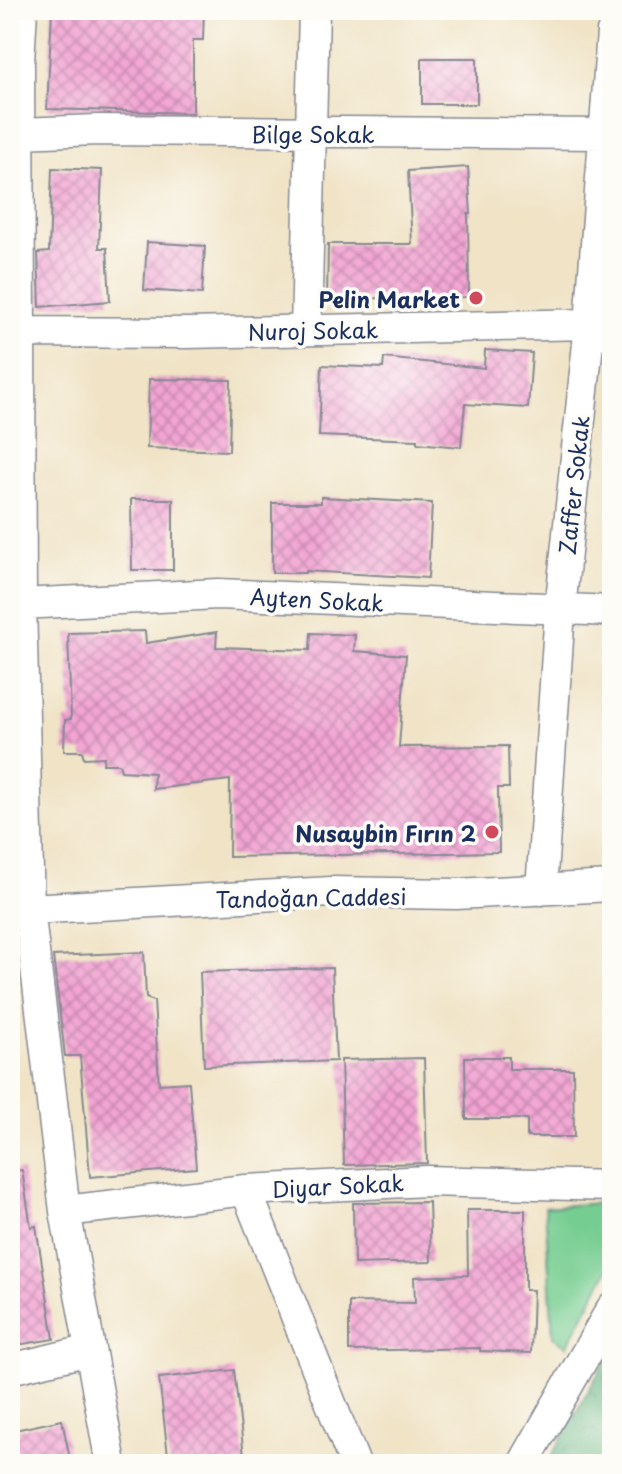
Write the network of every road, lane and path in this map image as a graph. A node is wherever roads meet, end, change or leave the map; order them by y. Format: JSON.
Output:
{"nodes":[{"id":1,"x":22,"y":10,"type":"edge"},
{"id":2,"x":314,"y":10,"type":"edge"},
{"id":3,"x":612,"y":32,"type":"edge"},
{"id":4,"x":19,"y":133,"type":"junction"},
{"id":5,"x":312,"y":133,"type":"junction"},
{"id":6,"x":606,"y":134,"type":"junction"},
{"id":7,"x":306,"y":330,"type":"junction"},
{"id":8,"x":601,"y":330,"type":"edge"},
{"id":9,"x":15,"y":332,"type":"edge"},
{"id":10,"x":21,"y":604,"type":"junction"},
{"id":11,"x":560,"y":610,"type":"junction"},
{"id":12,"x":612,"y":611,"type":"edge"},
{"id":13,"x":612,"y":886,"type":"edge"},
{"id":14,"x":541,"y":890,"type":"junction"},
{"id":15,"x":20,"y":909,"type":"edge"},
{"id":16,"x":612,"y":1186,"type":"edge"},
{"id":17,"x":246,"y":1190,"type":"junction"},
{"id":18,"x":65,"y":1211,"type":"junction"},
{"id":19,"x":612,"y":1308,"type":"edge"},
{"id":20,"x":90,"y":1350,"type":"junction"},
{"id":21,"x":10,"y":1369,"type":"edge"},
{"id":22,"x":111,"y":1464,"type":"edge"},
{"id":23,"x":355,"y":1464,"type":"edge"},
{"id":24,"x":523,"y":1464,"type":"edge"}],
"edges":[{"from":1,"to":4,"type":"street"},
{"from":2,"to":5,"type":"street"},
{"from":3,"to":6,"type":"street","name":"Zaffer Sokak"},
{"from":4,"to":5,"type":"street","name":"Bilge Sokak"},
{"from":4,"to":9,"type":"street"},
{"from":5,"to":6,"type":"street","name":"Bilge Sokak"},
{"from":5,"to":7,"type":"street"},
{"from":6,"to":8,"type":"street","name":"Zaffer Sokak"},
{"from":7,"to":8,"type":"street","name":"Nuroj Sokak"},
{"from":7,"to":9,"type":"street","name":"Nuroj Sokak"},
{"from":8,"to":11,"type":"street","name":"Zaffer Sokak"},
{"from":9,"to":10,"type":"street"},
{"from":10,"to":11,"type":"street","name":"Ayten Sokak"},
{"from":10,"to":15,"type":"street"},
{"from":11,"to":12,"type":"street","name":"Ayten Sokak"},
{"from":11,"to":14,"type":"street","name":"Zaffer Sokak"},
{"from":13,"to":14,"type":"street","name":"Tandoğan Caddesi"},
{"from":14,"to":15,"type":"street","name":"Tandoğan Caddesi"},
{"from":15,"to":18,"type":"street"},
{"from":16,"to":17,"type":"street","name":"Diyar Sokak"},
{"from":17,"to":18,"type":"street","name":"Diyar Sokak"},
{"from":17,"to":23,"type":"street"},
{"from":18,"to":20,"type":"street"},
{"from":19,"to":24,"type":"street"},
{"from":20,"to":21,"type":"street"},
{"from":20,"to":22,"type":"street"}]}
